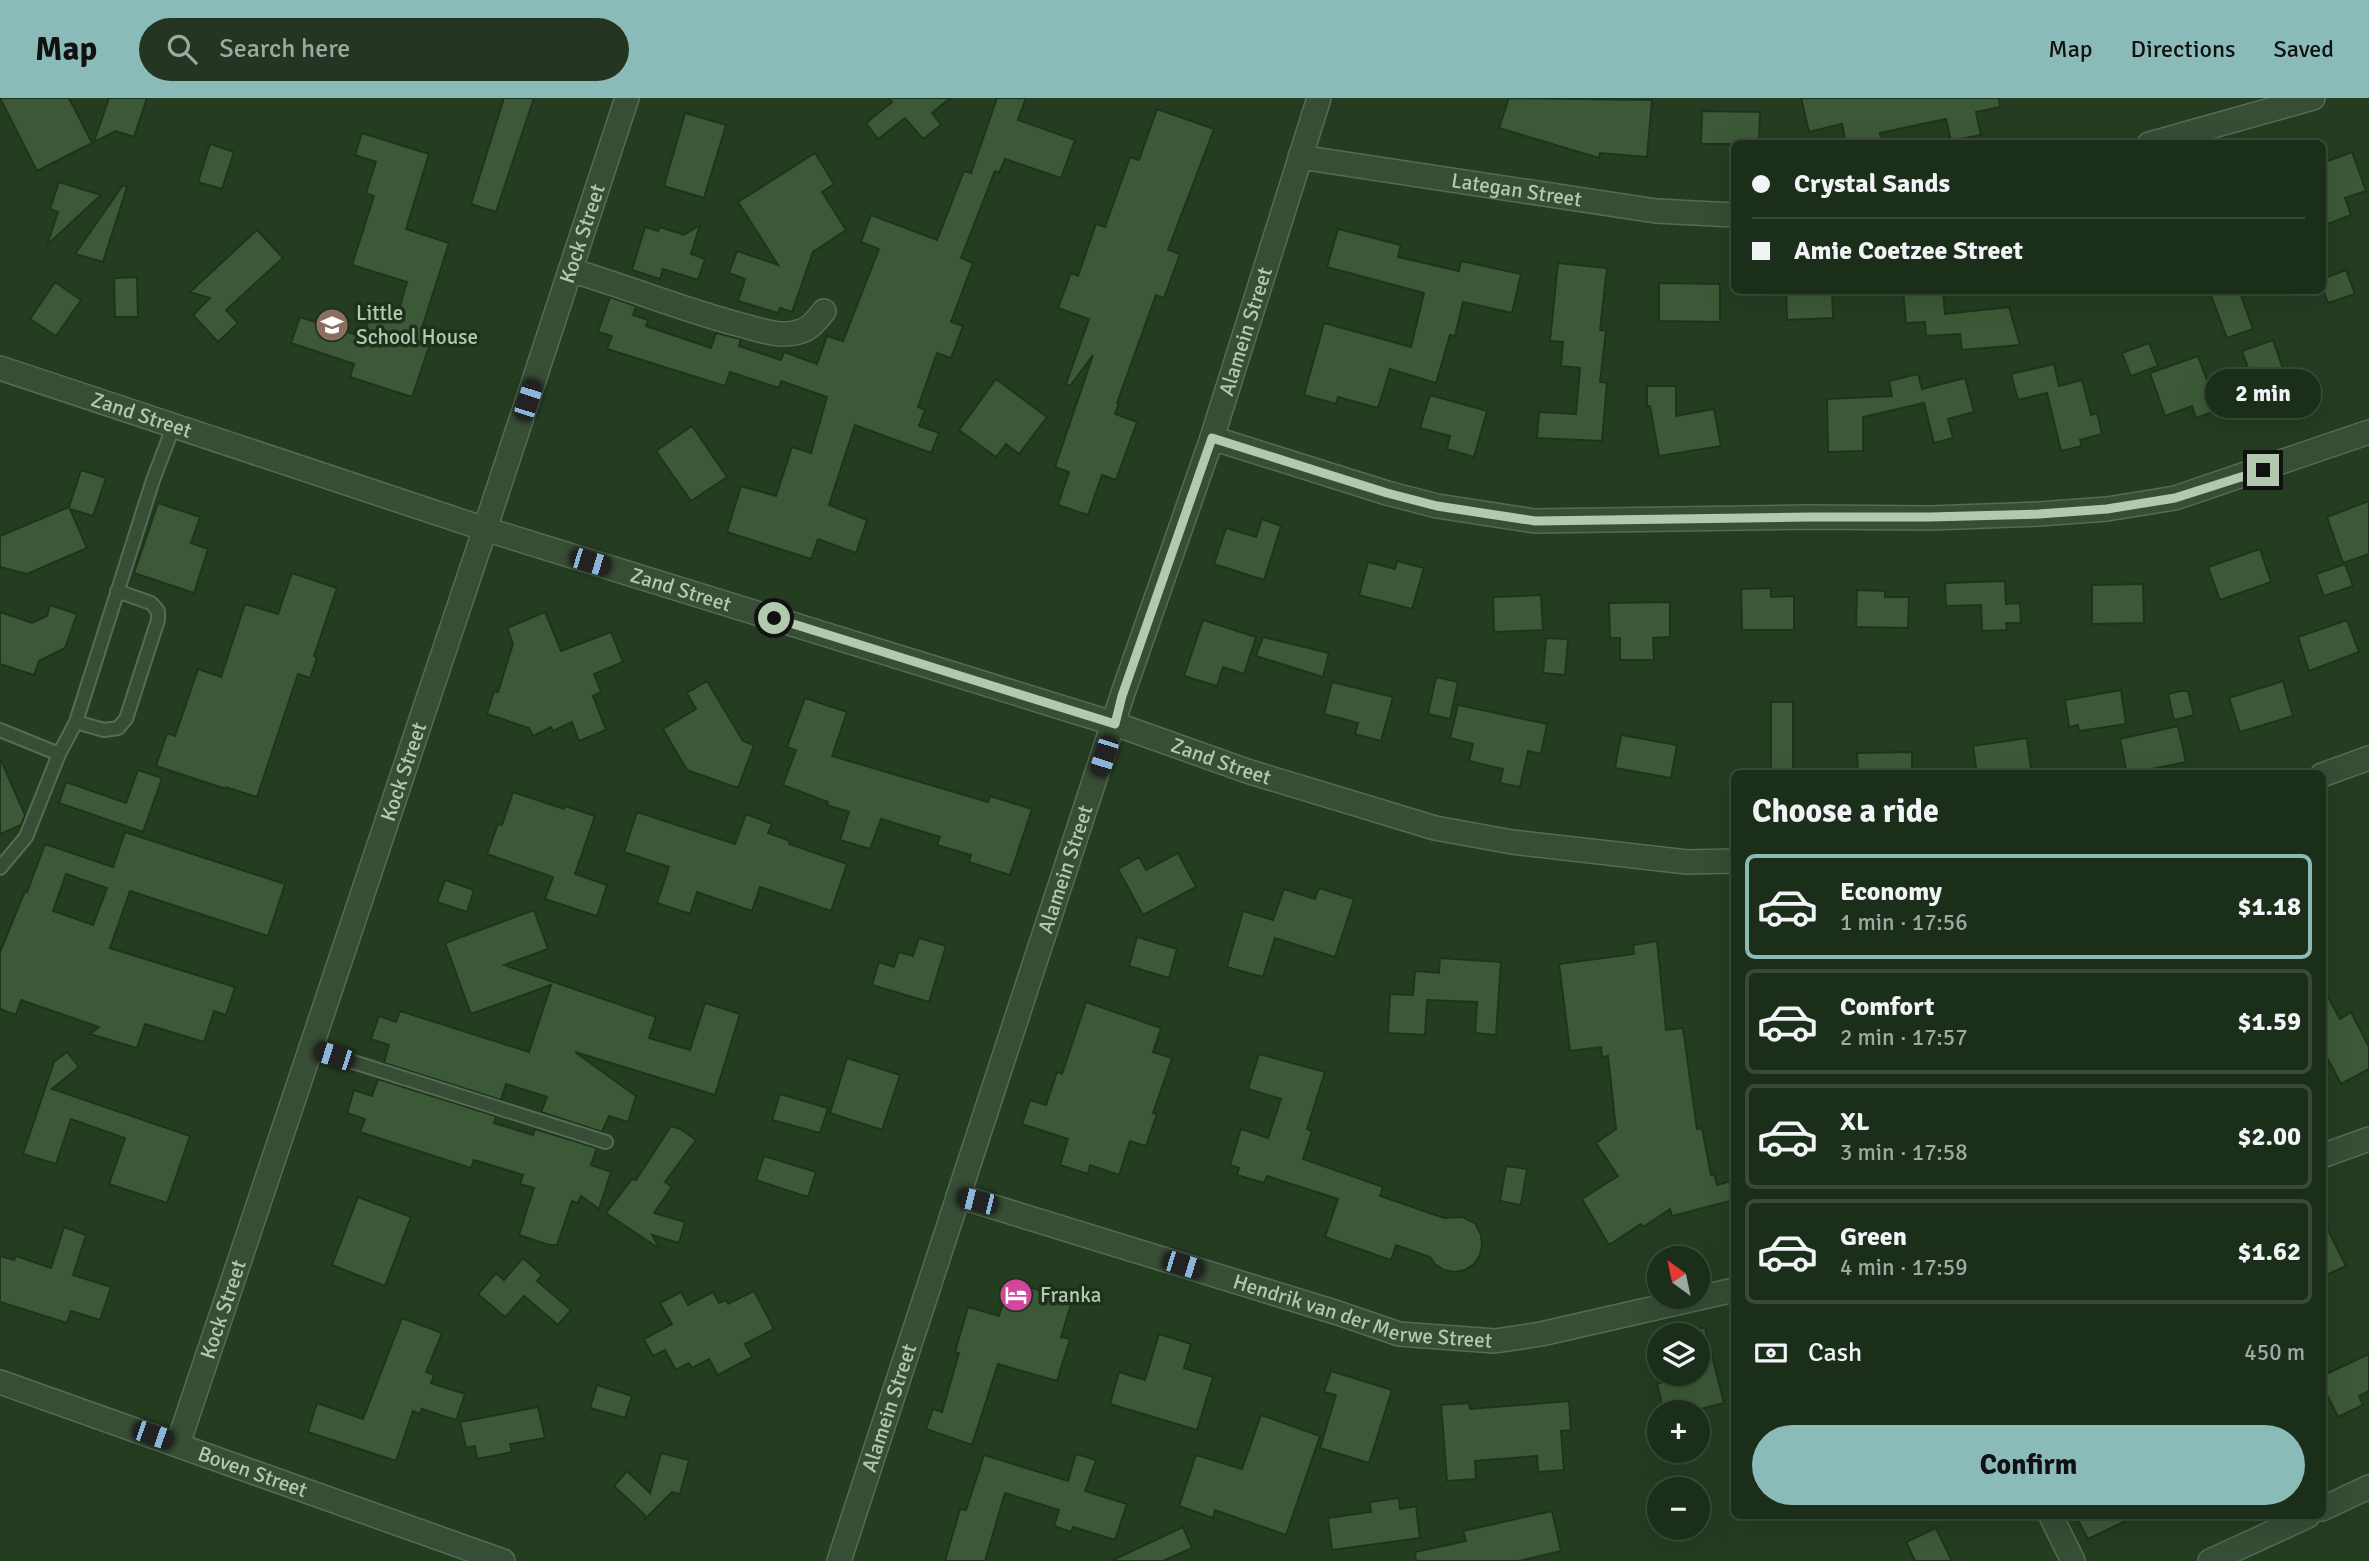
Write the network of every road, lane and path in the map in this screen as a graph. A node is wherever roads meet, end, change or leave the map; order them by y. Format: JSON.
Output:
{"nodes":[{"id":1,"x":627,"y":98,"type":"edge"},
{"id":2,"x":1319,"y":98,"type":"edge"},
{"id":3,"x":2313,"y":98,"type":"edge"},
{"id":4,"x":2163,"y":140,"type":"edge"},
{"id":5,"x":1300,"y":158,"type":"junction"},
{"id":6,"x":1731,"y":215,"type":"edge"},
{"id":7,"x":570,"y":270,"type":"junction"},
{"id":8,"x":824,"y":312,"type":"dead end"},
{"id":9,"x":0,"y":368,"type":"edge"},
{"id":10,"x":174,"y":425,"type":"junction"},
{"id":11,"x":2369,"y":432,"type":"edge"},
{"id":12,"x":1212,"y":438,"type":"junction"},
{"id":13,"x":485,"y":529,"type":"junction"},
{"id":14,"x":117,"y":591,"type":"junction"},
{"id":15,"x":76,"y":722,"type":"junction"},
{"id":16,"x":1115,"y":724,"type":"junction"},
{"id":17,"x":0,"y":730,"type":"edge"},
{"id":18,"x":59,"y":754,"type":"junction"},
{"id":19,"x":2369,"y":758,"type":"edge"},
{"id":20,"x":2326,"y":774,"type":"edge"},
{"id":21,"x":1731,"y":861,"type":"edge"},
{"id":22,"x":0,"y":868,"type":"edge"},
{"id":23,"x":309,"y":1048,"type":"junction"},
{"id":24,"x":2369,"y":1139,"type":"edge"},
{"id":25,"x":606,"y":1142,"type":"dead end"},
{"id":26,"x":2326,"y":1155,"type":"edge"},
{"id":27,"x":958,"y":1196,"type":"junction"},
{"id":28,"x":1731,"y":1291,"type":"edge"},
{"id":29,"x":0,"y":1382,"type":"edge"},
{"id":30,"x":178,"y":1444,"type":"junction"},
{"id":31,"x":2369,"y":1487,"type":"edge"},
{"id":32,"x":2326,"y":1507,"type":"edge"},
{"id":33,"x":2052,"y":1519,"type":"edge"},
{"id":34,"x":2301,"y":1519,"type":"edge"},
{"id":35,"x":503,"y":1561,"type":"edge"},
{"id":36,"x":839,"y":1561,"type":"edge"},
{"id":37,"x":2073,"y":1561,"type":"edge"},
{"id":38,"x":2210,"y":1561,"type":"edge"}],
"edges":[{"from":1,"to":7,"type":"street","name":"Kock Street"},
{"from":2,"to":5,"type":"street","name":"Alamein Street"},
{"from":3,"to":4,"type":"street"},
{"from":5,"to":6,"type":"street","name":"Lategan Street"},
{"from":5,"to":12,"type":"street","name":"Alamein Street"},
{"from":7,"to":8,"type":"street"},
{"from":7,"to":13,"type":"street","name":"Kock Street"},
{"from":9,"to":10,"type":"street","name":"Zand Street"},
{"from":10,"to":13,"type":"street","name":"Zand Street"},
{"from":10,"to":14,"type":"lane"},
{"from":11,"to":12,"type":"street"},
{"from":12,"to":16,"type":"street","name":"Alamein Street"},
{"from":13,"to":16,"type":"street","name":"Zand Street"},
{"from":13,"to":23,"type":"street","name":"Kock Street"},
{"from":14,"to":15,"type":"lane"},
{"from":14,"to":15,"type":"lane"},
{"from":15,"to":18,"type":"lane"},
{"from":16,"to":21,"type":"street","name":"Zand Street"},
{"from":16,"to":27,"type":"street","name":"Alamein Street"},
{"from":17,"to":18,"type":"lane"},
{"from":18,"to":22,"type":"lane"},
{"from":19,"to":20,"type":"street"},
{"from":23,"to":25,"type":"lane"},
{"from":23,"to":30,"type":"street","name":"Kock Street"},
{"from":24,"to":26,"type":"street"},
{"from":27,"to":28,"type":"street","name":"Hendrik van der Merwe Street"},
{"from":27,"to":36,"type":"street","name":"Alamein Street"},
{"from":29,"to":30,"type":"street","name":"Boven Street"},
{"from":30,"to":35,"type":"street","name":"Boven Street"},
{"from":31,"to":32,"type":"street"},
{"from":33,"to":37,"type":"street"},
{"from":34,"to":38,"type":"street"}]}
